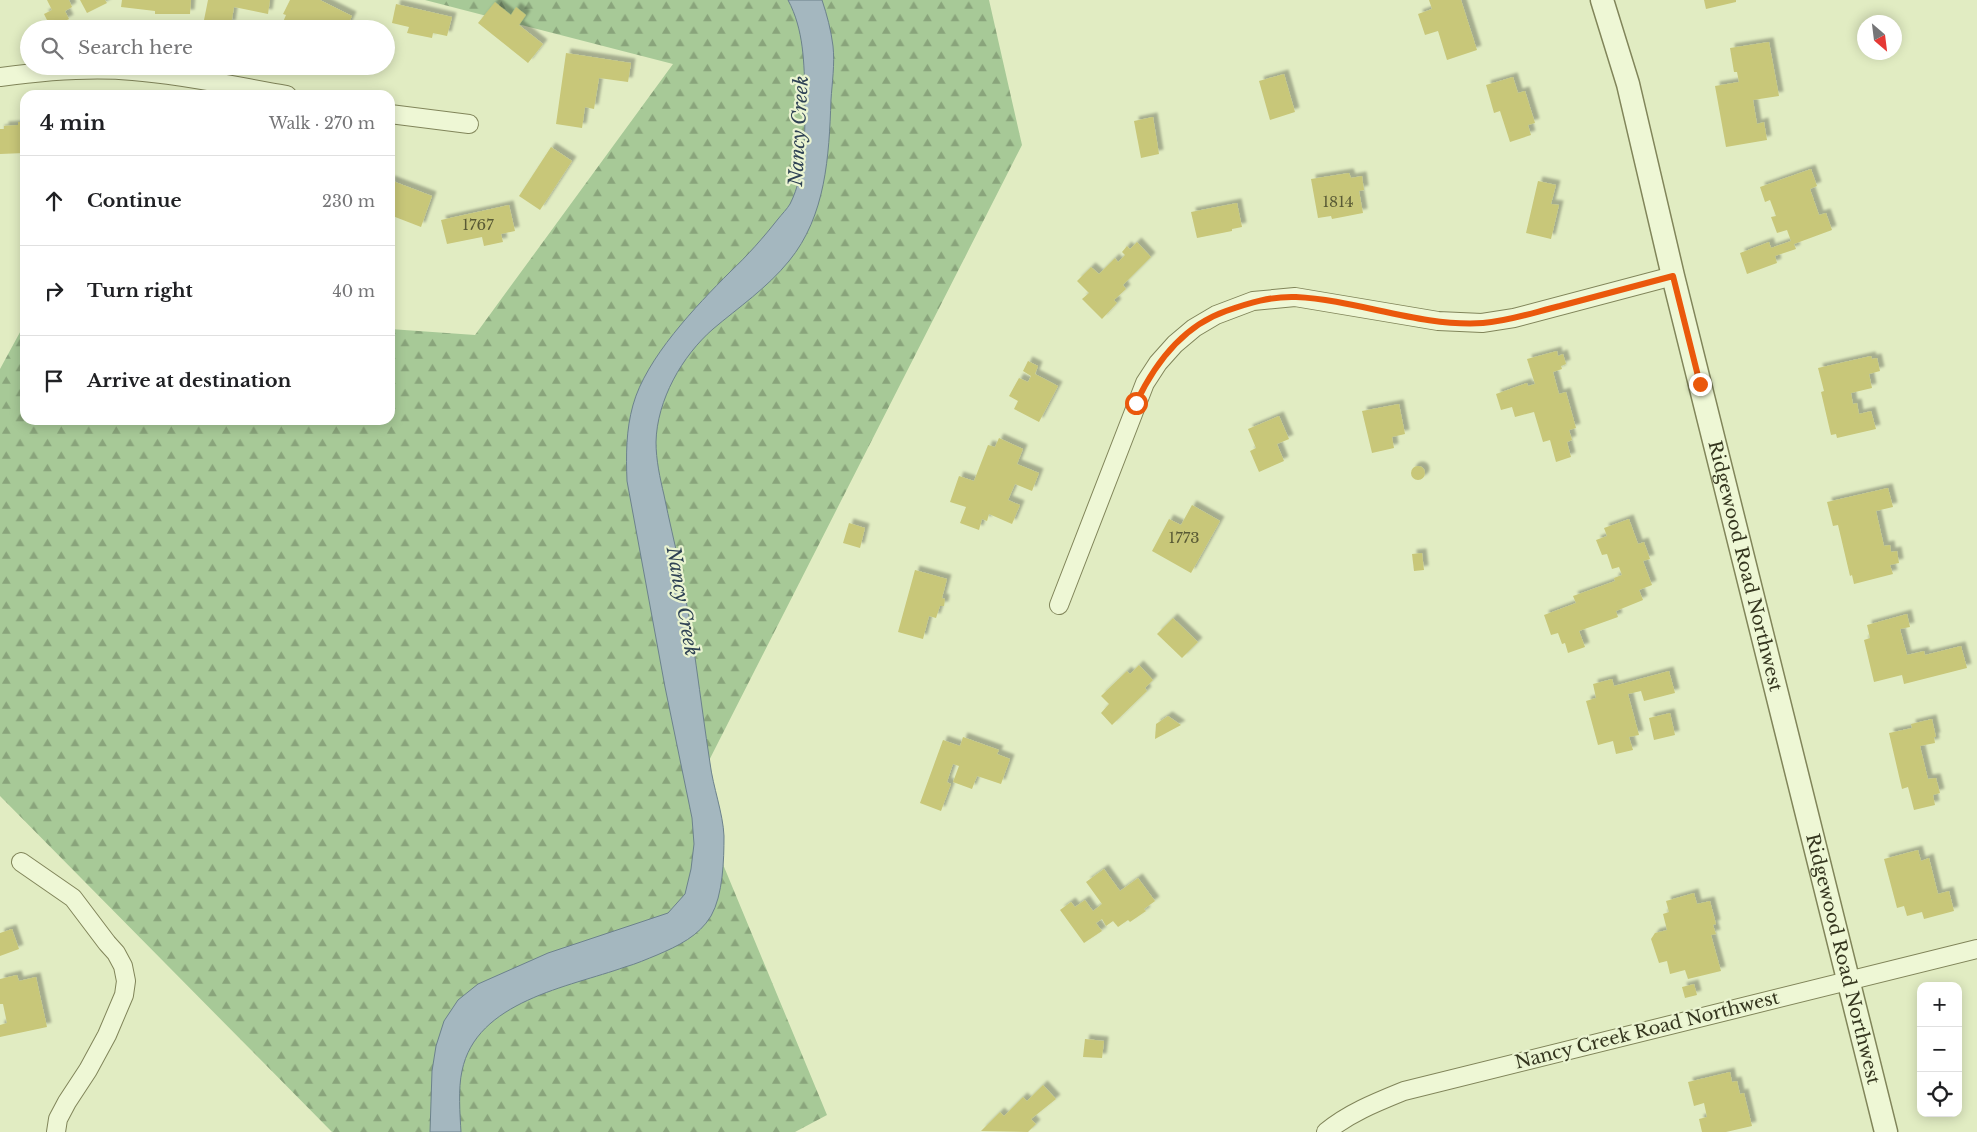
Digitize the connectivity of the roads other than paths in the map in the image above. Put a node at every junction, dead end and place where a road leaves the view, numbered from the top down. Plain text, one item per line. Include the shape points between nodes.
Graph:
1 (1602, 0) edge
2 (20, 74) edge
3 (169, 75) edge
4 (0, 77) edge
5 (260, 90) edge
6 (395, 115) edge
7 (469, 124) dead end
8 (1673, 276) junction
9 (1059, 604) dead end
10 (21, 862) dead end
11 (1977, 950) edge
12 (1849, 980) junction
13 (56, 1132) edge
14 (1326, 1132) edge
15 (1886, 1132) edge

1 - 8 street, Ridgewood Road Northwest via 1628,84
2 - 4 street
3 - 5 street
6 - 7 street
8 - 9 street via 1514,318 1482,323 1438,321 1295,297 1253,301 1216,314 1175,344 1145,384
8 - 12 street, Ridgewood Road Northwest
10 - 13 street via 73,898 116,953 126,980 124,995 107,1035 58,1119
11 - 12 street, Nancy Creek Road Northwest
12 - 14 street, Nancy Creek Road Northwest via 1404,1091 1371,1104
12 - 15 street, Ridgewood Road Northwest

